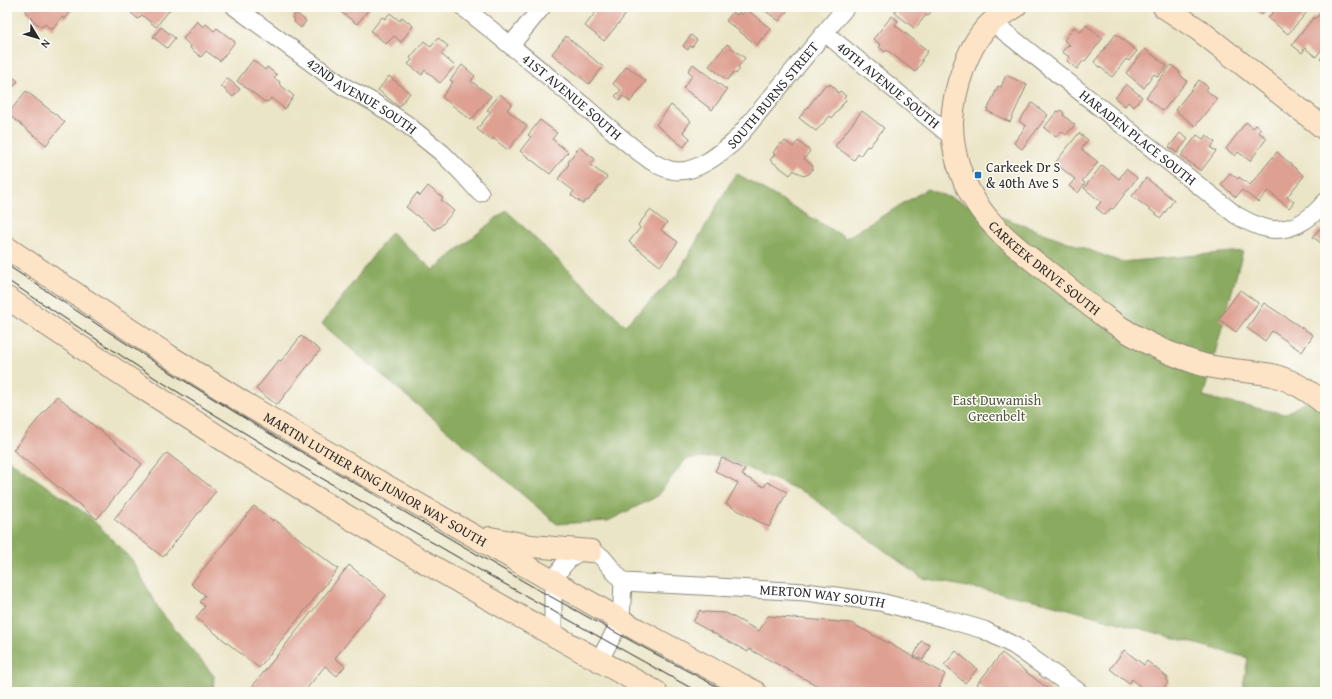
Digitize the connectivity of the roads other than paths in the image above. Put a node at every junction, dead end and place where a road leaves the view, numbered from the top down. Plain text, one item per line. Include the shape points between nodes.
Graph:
1 (235, 7) edge
2 (463, 7) edge
3 (542, 7) edge
4 (846, 7) edge
5 (1015, 7) edge
6 (1164, 7) edge
7 (992, 22) junction
8 (824, 33) junction
9 (511, 45) junction
10 (1325, 129) edge
11 (952, 137) junction
12 (688, 170) joint
13 (480, 193) dead end
14 (1325, 202) edge
15 (7, 248) edge
16 (7, 298) edge
17 (1325, 404) edge
18 (473, 536) junction
19 (591, 551) junction
20 (553, 582) junction
21 (623, 582) junction
22 (621, 620) junction
23 (553, 635) junction
24 (599, 661) junction
25 (656, 692) edge
26 (755, 692) edge
27 (1079, 692) edge

1 - 13 street, 42ND AVENUE SOUTH via 343,86 405,123 442,153
2 - 9 street, 41ST AVENUE SOUTH
3 - 9 street
4 - 8 street, SOUTH BURNS STREET
5 - 7 main road, CARKEEK DRIVE SOUTH
6 - 10 main road via 1199,30
7 - 11 main road, CARKEEK DRIVE SOUTH via 976,42 964,66 953,113
7 - 14 street, HARADEN PLACE SOUTH via 1236,215 1265,228 1280,229 1293,227 1308,219
8 - 11 street, 40TH AVENUE SOUTH
8 - 12 street, SOUTH BURNS STREET via 734,142 720,154
9 - 12 street, 41ST AVENUE SOUTH via 644,156 669,170
11 - 17 main road, CARKEEK DRIVE SOUTH via 956,162 965,183 989,221 1007,239 1109,319 1169,353 1198,364 1273,376 1295,384
15 - 18 main road, MARTIN LUTHER KING JUNIOR WAY SOUTH via 244,403
16 - 23 main road via 290,482
18 - 19 main road via 532,546
18 - 20 main road, MARTIN LUTHER KING JUNIOR WAY SOUTH
19 - 20 street via 580,552 571,558
19 - 21 street via 602,557
20 - 22 main road, MARTIN LUTHER KING JUNIOR WAY SOUTH
20 - 23 street
21 - 22 street
21 - 27 street, MERTON WAY SOUTH via 806,592 880,602 984,630 1015,646
22 - 24 street
22 - 26 main road, MARTIN LUTHER KING JUNIOR WAY SOUTH
23 - 24 main road
24 - 25 main road

